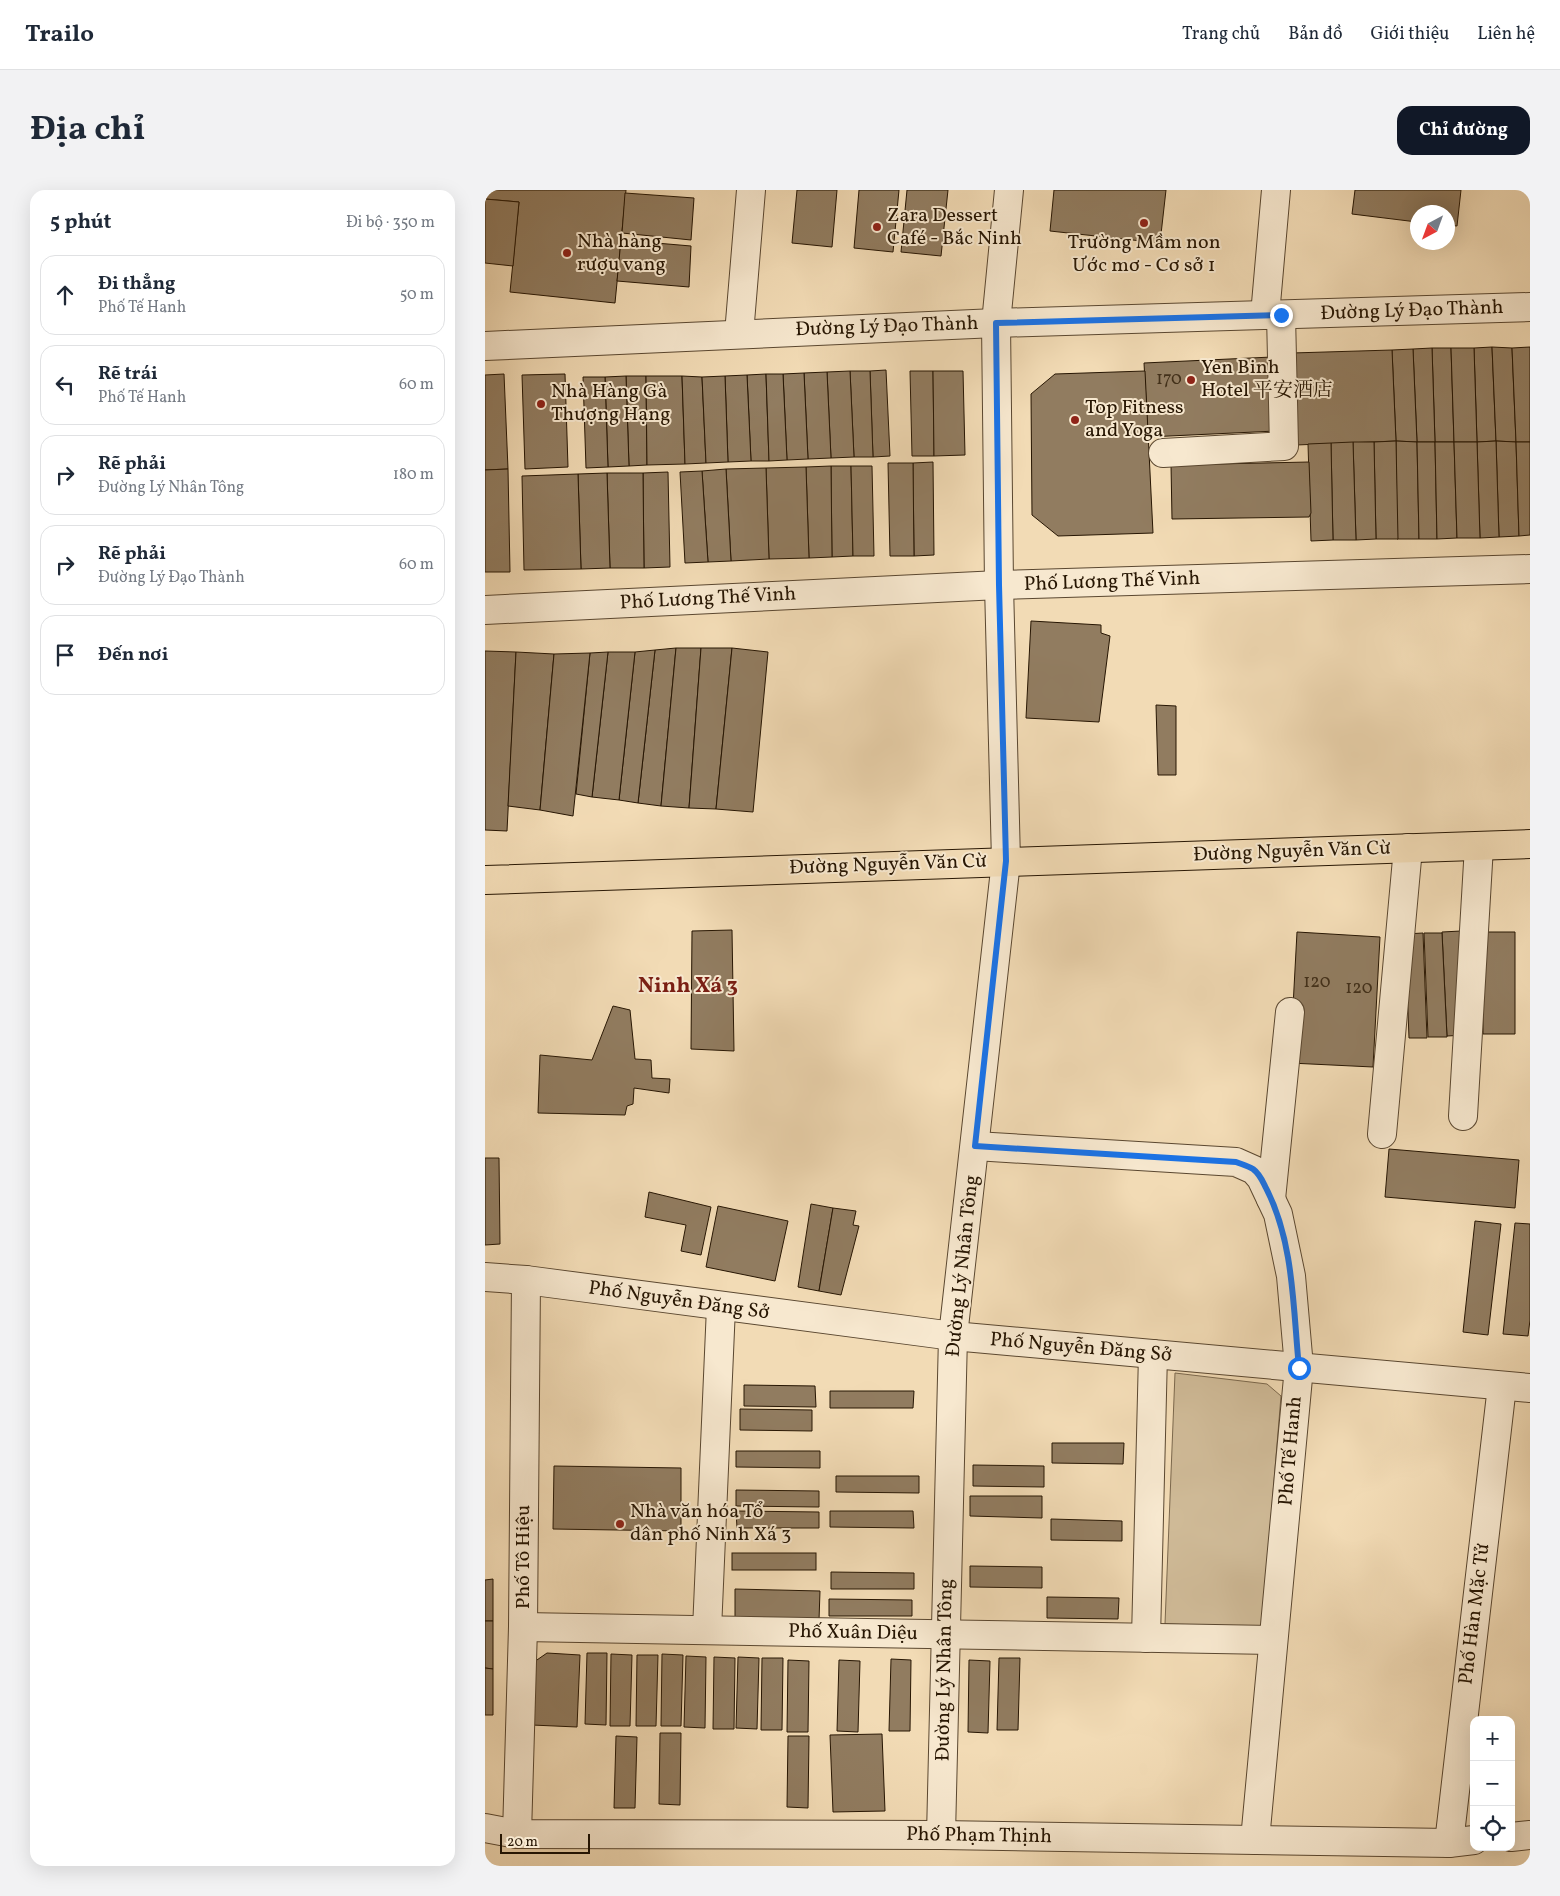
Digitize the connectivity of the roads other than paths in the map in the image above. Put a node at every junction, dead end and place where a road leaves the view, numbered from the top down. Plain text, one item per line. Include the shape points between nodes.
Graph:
1 (751, 190) edge
2 (1009, 190) edge
3 (1276, 190) edge
4 (1530, 307) edge
5 (1273, 315) junction
6 (996, 323) junction
7 (739, 334) junction
8 (485, 346) edge
9 (1163, 453) dead end
10 (1530, 568) edge
11 (999, 585) junction
12 (485, 610) edge
13 (1530, 844) edge
14 (1479, 846) junction
15 (1408, 848) junction
16 (1006, 861) junction
17 (485, 880) edge
18 (1290, 1012) dead end
19 (1463, 1116) dead end
20 (1383, 1134) dead end
21 (975, 1146) junction
22 (1271, 1199) junction
23 (485, 1276) edge
24 (525, 1280) junction
25 (721, 1307) junction
26 (953, 1336) junction
27 (1153, 1354) junction
28 (1299, 1368) junction
29 (1501, 1386) junction
30 (1530, 1388) edge
31 (523, 1627) junction
32 (707, 1630) junction
33 (946, 1635) junction
34 (1147, 1638) junction
35 (1273, 1640) junction
36 (485, 1828) edge
37 (517, 1834) junction
38 (941, 1835) junction
39 (1530, 1835) edge
40 (1515, 1837) edge
41 (1255, 1840) junction
42 (1461, 1842) edge

1 - 7 street
2 - 6 street, Đường Lý Nhân Tông
3 - 5 street
4 - 5 street, Đường Lý Đạo Thành
5 - 6 street, Đường Lý Đạo Thành
5 - 9 street via 1284,446
6 - 7 street, Đường Lý Đạo Thành
6 - 11 street, Đường Lý Nhân Tông
7 - 8 street, Đường Lý Đạo Thành
10 - 11 street, Phố Lương Thế Vinh
11 - 12 street, Phố Lương Thế Vinh
11 - 16 street, Đường Lý Nhân Tông
13 - 14 main road, Đường Nguyễn Văn Cừ
14 - 15 main road, Đường Nguyễn Văn Cừ
14 - 19 street
15 - 16 main road, Đường Nguyễn Văn Cừ
15 - 20 street
16 - 17 main road, Đường Nguyễn Văn Cừ
16 - 21 street, Đường Lý Nhân Tông
18 - 22 street
21 - 22 street, Phố Tế Hanh via 1236,1162 1254,1170
21 - 26 street, Đường Lý Nhân Tông
22 - 28 street, Phố Tế Hanh via 1278,1214 1291,1276
23 - 24 street, Phố Nguyễn Đăng Sở
24 - 25 street, Phố Nguyễn Đăng Sở
24 - 31 street, Phố Tô Hiệu
25 - 26 street, Phố Nguyễn Đăng Sở
25 - 32 street
26 - 27 street, Phố Nguyễn Đăng Sở
26 - 33 street, Đường Lý Nhân Tông
27 - 28 street, Phố Nguyễn Đăng Sở
27 - 34 street
28 - 29 street, Phố Nguyễn Đăng Sở
28 - 35 street, Phố Tế Hanh
29 - 30 street, Phố Nguyễn Đăng Sở
29 - 42 street, Phố Hàn Mặc Tử
31 - 32 street, Phố Xuân Diệu
31 - 37 street, Phố Tô Hiệu
32 - 33 street, Phố Xuân Diệu
33 - 34 street, Phố Xuân Diệu
33 - 38 street, Đường Lý Nhân Tông
34 - 35 street, Phố Xuân Diệu
35 - 41 street, Phố Tế Hanh
36 - 37 street, Phố Phạm Thịnh
37 - 38 street, Phố Phạm Thịnh
38 - 41 street, Phố Phạm Thịnh
39 - 40 street
41 - 42 street, Phố Phạm Thịnh

